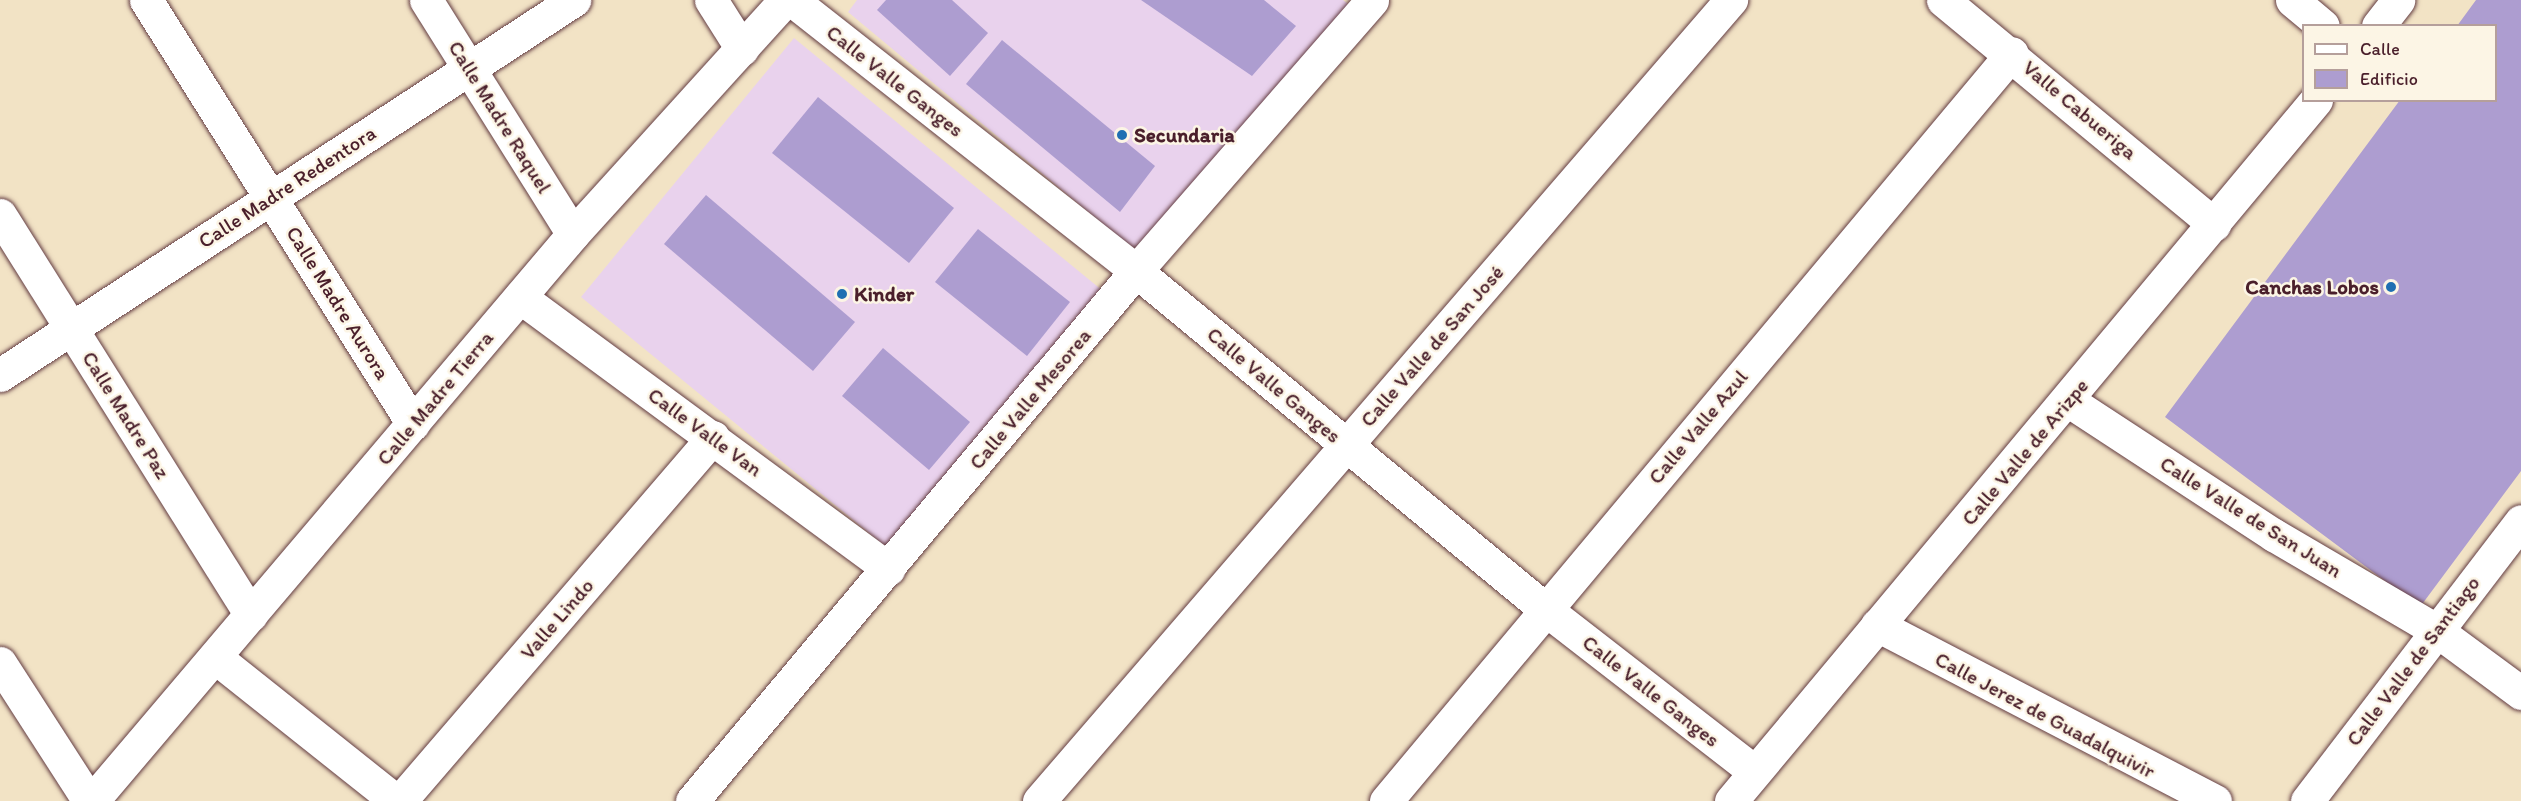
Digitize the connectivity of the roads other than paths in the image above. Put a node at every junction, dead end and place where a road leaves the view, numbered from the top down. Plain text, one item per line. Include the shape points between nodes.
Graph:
1 (146, 0) edge
2 (426, 0) edge
3 (574, 0) edge
4 (711, 0) edge
5 (785, 0) edge
6 (792, 0) edge
7 (1372, 0) edge
8 (1731, 0) edge
9 (1943, 0) edge
10 (2292, 0) edge
11 (2398, 0) edge
12 (2321, 24) edge
13 (2380, 24) edge
14 (742, 49) junction
15 (2012, 54) junction
16 (470, 68) junction
17 (2314, 102) edge
18 (272, 196) junction
19 (0, 215) edge
20 (2214, 224) junction
21 (573, 234) junction
22 (1136, 271) junction
23 (520, 297) junction
24 (72, 329) junction
25 (0, 375) edge
26 (2069, 401) junction
27 (413, 424) junction
28 (713, 437) junction
29 (1346, 446) junction
30 (2521, 521) edge
31 (890, 569) junction
32 (1545, 609) junction
33 (251, 615) junction
34 (1877, 625) junction
35 (2436, 630) junction
36 (215, 657) junction
37 (0, 663) edge
38 (2521, 693) edge
39 (1754, 771) junction
40 (90, 801) edge
41 (398, 801) edge
42 (692, 801) edge
43 (1039, 801) edge
44 (1386, 801) edge
45 (1731, 801) edge
46 (2215, 801) edge
47 (2307, 801) edge

1 - 18 street, Calle Madre Aurora
2 - 16 street, Calle Madre Raquel
3 - 16 street, Calle Madre Redentora
4 - 14 street
5 - 14 street, Calle Madre Tierra
6 - 22 street, Calle Valle Ganges
7 - 22 street, Calle Valle Mesorea
8 - 29 street, Calle Valle de San José
9 - 15 street, Valle Cabueriga
10 - 12 street
11 - 13 street
14 - 21 street, Calle Madre Tierra
15 - 20 street, Valle Cabueriga
15 - 32 street, Calle Valle Azul
16 - 18 street, Calle Madre Redentora
16 - 21 street, Calle Madre Raquel
17 - 20 street, Calle Valle de Arizpe
18 - 24 street, Calle Madre Redentora
18 - 27 street, Calle Madre Aurora
19 - 24 street, Calle Madre Paz
20 - 26 street, Calle Valle de Arizpe
21 - 23 street, Calle Madre Tierra
22 - 29 street, Calle Valle Ganges
22 - 31 street, Calle Valle Mesorea
23 - 27 street, Calle Madre Tierra
23 - 28 street, Calle Valle Van
24 - 25 street, Calle Madre Redentora
24 - 33 street, Calle Madre Paz
26 - 34 street, Calle Valle de Arizpe
26 - 35 street, Calle Valle de San Juan via 2274,535
27 - 33 street, Calle Madre Tierra
28 - 31 street, Calle Valle Van
28 - 41 street, Valle Lindo
29 - 32 street, Calle Valle Ganges
29 - 43 street, Calle Valle de San José
30 - 35 street, Calle Valle de Santiago
31 - 42 street, Calle Valle Mesorea
32 - 39 street, Calle Valle Ganges
32 - 44 street, Calle Valle Azul
33 - 36 street, Calle Madre Tierra
34 - 39 street, Calle Valle de Arizpe
34 - 46 street, Calle Jerez de Guadalquivir
35 - 38 street, Calle Valle de San Juan
35 - 47 street, Calle Valle de Santiago
36 - 40 street, Calle Madre Tierra
36 - 41 street
37 - 40 street
39 - 45 street, Calle Valle de Arizpe

